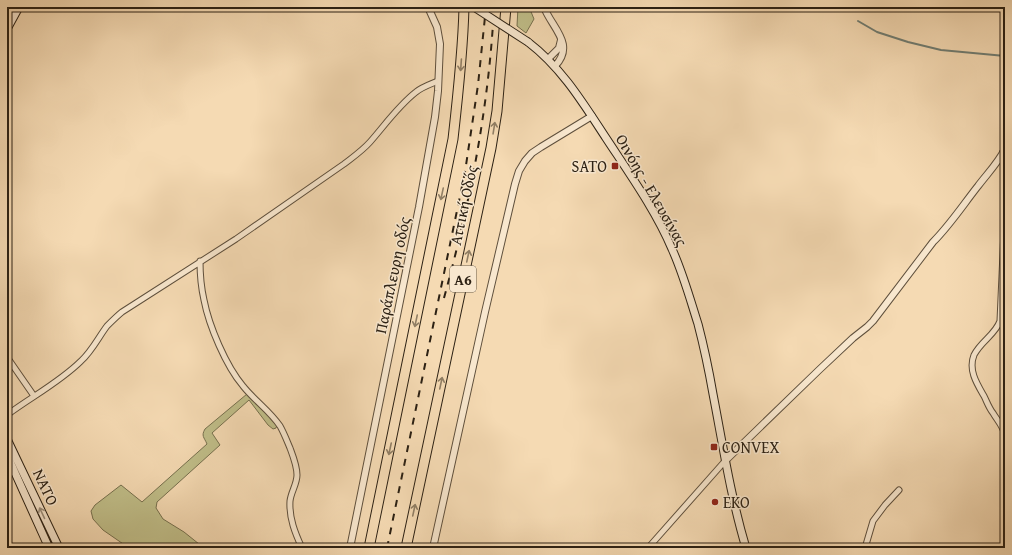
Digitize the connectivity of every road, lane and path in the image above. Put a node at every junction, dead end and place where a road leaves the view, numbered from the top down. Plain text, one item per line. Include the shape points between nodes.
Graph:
1 (19, 7) edge
2 (428, 7) edge
3 (464, 7) edge
4 (474, 7) edge
5 (506, 7) edge
6 (544, 7) edge
7 (7, 29) edge
8 (561, 39) junction
9 (548, 59) junction
10 (555, 66) junction
11 (438, 81) junction
12 (592, 116) junction
13 (1004, 150) edge
14 (1005, 164) edge
15 (1005, 207) edge
16 (200, 261) junction
17 (8, 359) edge
18 (7, 380) edge
19 (34, 396) junction
20 (7, 414) edge
21 (1005, 434) edge
22 (7, 439) edge
23 (7, 455) edge
24 (725, 461) junction
25 (899, 490) dead end
26 (49, 548) edge
27 (59, 548) edge
28 (302, 548) edge
29 (350, 548) edge
30 (369, 548) edge
31 (406, 548) edge
32 (433, 548) edge
33 (648, 548) edge
34 (746, 548) edge
35 (865, 548) edge

1 - 7 main road
2 - 11 street, Παράπλευρη οδός via 439,35
3 -> 30 highway, Αττική Οδός / Α6 via 453,139
4 - 9 main road, Οινόης - Ελευσίνας, bridge via 528,42
31 -> 5 highway, Αττική Οδός / Α6 via 491,148 497,111
6 - 8 street
8 - 9 street via 559,48
8 - 10 street via 563,52
9 - 10 main road, Οινόης - Ελευσίνας
10 - 12 main road, Οινόης - Ελευσίνας
11 - 16 street via 418,90 400,105 360,153
11 - 29 street, Παράπλευρη οδός via 435,117 419,207
12 - 24 main road, Οινόης - Ελευσίνας via 643,194 672,249 705,350
12 - 32 street via 532,154 519,171
13 - 14 street
13 - 24 street via 873,321
15 - 21 street via 1000,321 998,328 976,352 972,368 976,382
16 - 19 street via 114,318 81,361
16 - 28 street via 204,301 220,348 242,385 280,426 294,460 297,475 290,502 292,522
17 - 18 street
17 - 19 street
19 - 20 street
27 -> 22 main road, ΝΑΤΟ
23 - 26 main road, ΝΑΤΟ
24 - 33 street
24 - 34 main road, Οινόης - Ελευσίνας via 737,520
25 - 35 street via 873,521

